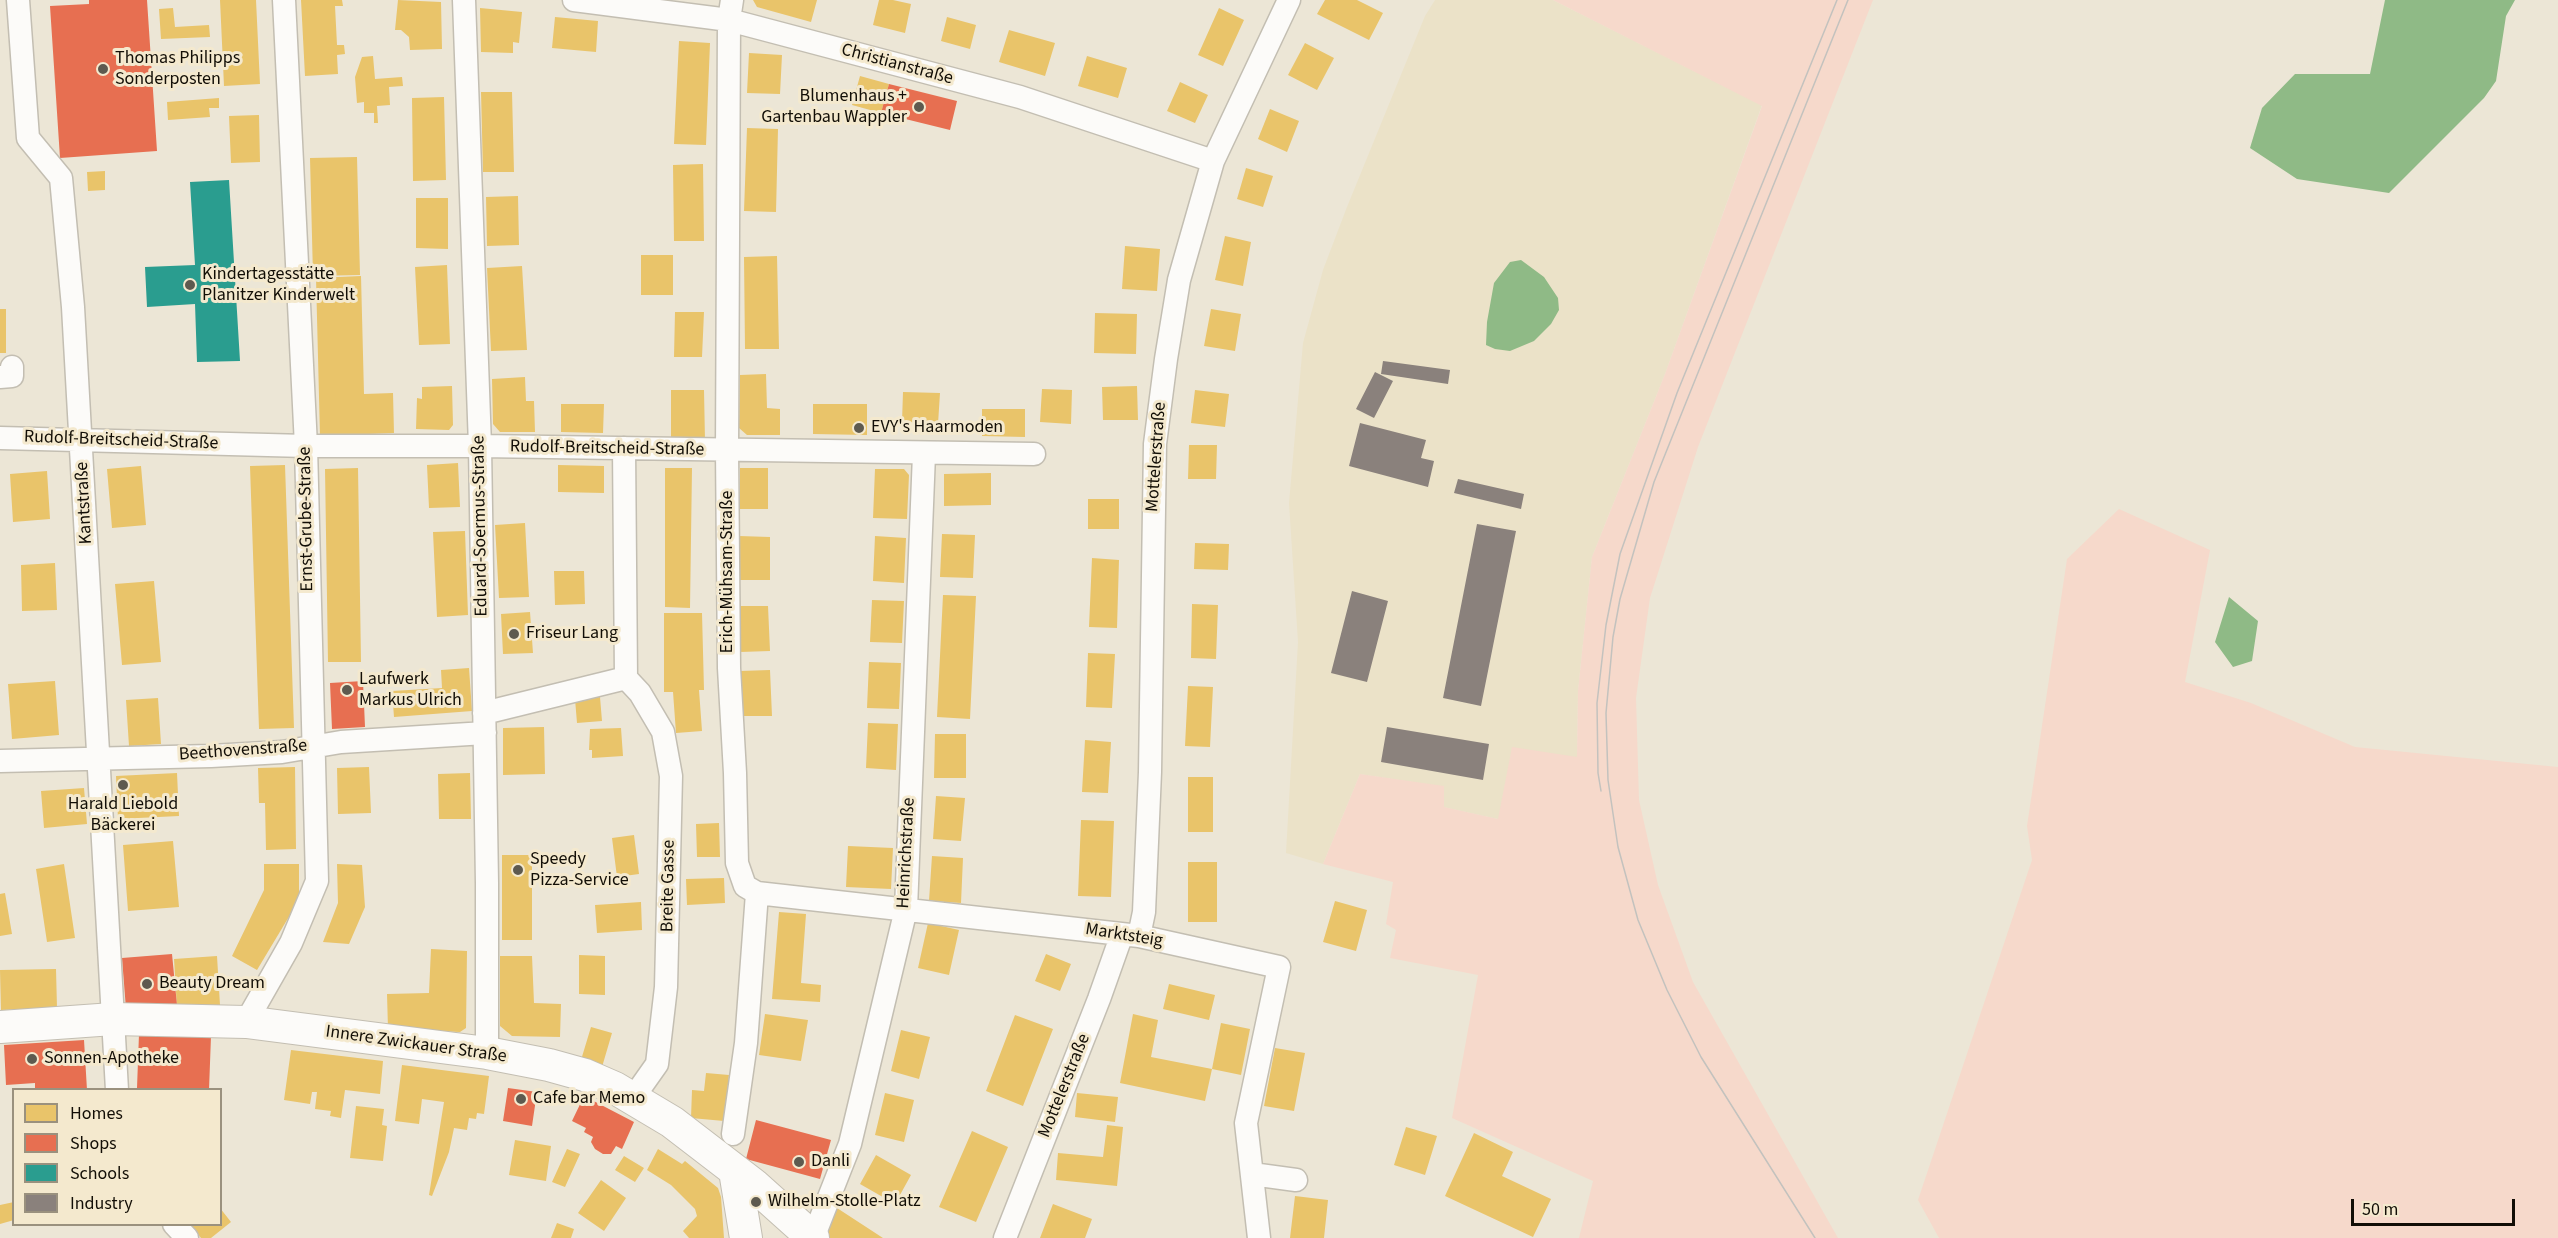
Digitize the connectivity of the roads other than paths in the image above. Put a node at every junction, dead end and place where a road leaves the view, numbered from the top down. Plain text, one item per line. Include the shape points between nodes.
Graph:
1 (18, 0) edge
2 (284, 0) edge
3 (465, 0) edge
4 (574, 0) edge
5 (1289, 0) edge
6 (731, 10) edge
7 (1212, 161) junction
8 (0, 438) edge
9 (81, 440) junction
10 (306, 446) junction
11 (480, 446) junction
12 (624, 448) junction
13 (727, 452) junction
14 (924, 454) junction
15 (1034, 454) dead end
16 (626, 678) junction
17 (485, 723) junction
18 (312, 746) junction
19 (99, 758) junction
20 (0, 761) edge
21 (757, 893) junction
22 (906, 909) junction
23 (1130, 935) junction
24 (113, 1019) junction
25 (246, 1022) junction
26 (0, 1027) edge
27 (488, 1053) junction
28 (117, 1088) edge
29 (633, 1098) junction
30 (733, 1134) dead end
31 (735, 1171) junction
32 (1252, 1174) junction
33 (1296, 1180) dead end
34 (176, 1226) edge
35 (187, 1238) edge
36 (746, 1238) edge
37 (813, 1238) edge
38 (1005, 1238) edge
39 (1259, 1238) edge

1 - 9 street, Kantstraße via 27,138 61,178
2 - 10 street, Ernst-Grube-Straße
3 - 11 street, Eduard-Soermus-Straße
4 - 6 street, Christianstraße
5 - 7 street, Mottelerstraße
6 - 7 street, Christianstraße via 1020,97
6 - 13 street, Erich-Mühsam-Straße
7 - 23 street, Mottelerstraße via 1179,280 1155,444 1144,912
8 - 9 street, Rudolf-Breitscheid-Straße
9 - 10 street, Rudolf-Breitscheid-Straße
9 - 19 street, Kantstraße
10 - 11 street, Rudolf-Breitscheid-Straße
10 - 18 street, Ernst-Grube-Straße
11 - 12 street, Rudolf-Breitscheid-Straße
11 - 17 street, Eduard-Soermus-Straße
12 - 13 street, Rudolf-Breitscheid-Straße
12 - 16 street
13 - 14 street, Rudolf-Breitscheid-Straße
13 - 21 street, Erich-Mühsam-Straße via 736,863 745,886
14 - 15 street, Rudolf-Breitscheid-Straße
14 - 22 street, Heinrichstraße
16 - 17 street
16 - 29 street, Breite Gasse via 640,693 663,732 671,776 666,987 657,1064
17 - 18 street, Beethovenstraße
17 - 27 street, Eduard-Soermus-Straße
18 - 19 street, Beethovenstraße via 282,752
18 - 25 street, Ernst-Grube-Straße via 317,881 291,943
19 - 20 street, Beethovenstraße
19 - 24 street, Kantstraße
21 - 22 street, Marktsteig
21 - 30 street via 746,1043
22 - 23 street, Marktsteig
22 - 37 street, Heinrichstraße via 850,1144
23 - 32 street, Marktsteig via 1279,967 1246,1123
23 - 38 street, Mottelerstraße via 1100,999
24 - 25 main road, Innere Zwickauer Straße
24 - 26 main road, Innere Zwickauer Straße
24 - 28 street, Kantstraße
25 - 27 main road, Innere Zwickauer Straße
27 - 29 main road, Innere Zwickauer Straße via 585,1075
29 - 31 main road, Innere Zwickauer Straße via 672,1122
31 - 36 main road
31 - 37 main road, Innere Zwickauer Straße
32 - 33 street
32 - 39 street, Marktsteig
34 - 35 street

